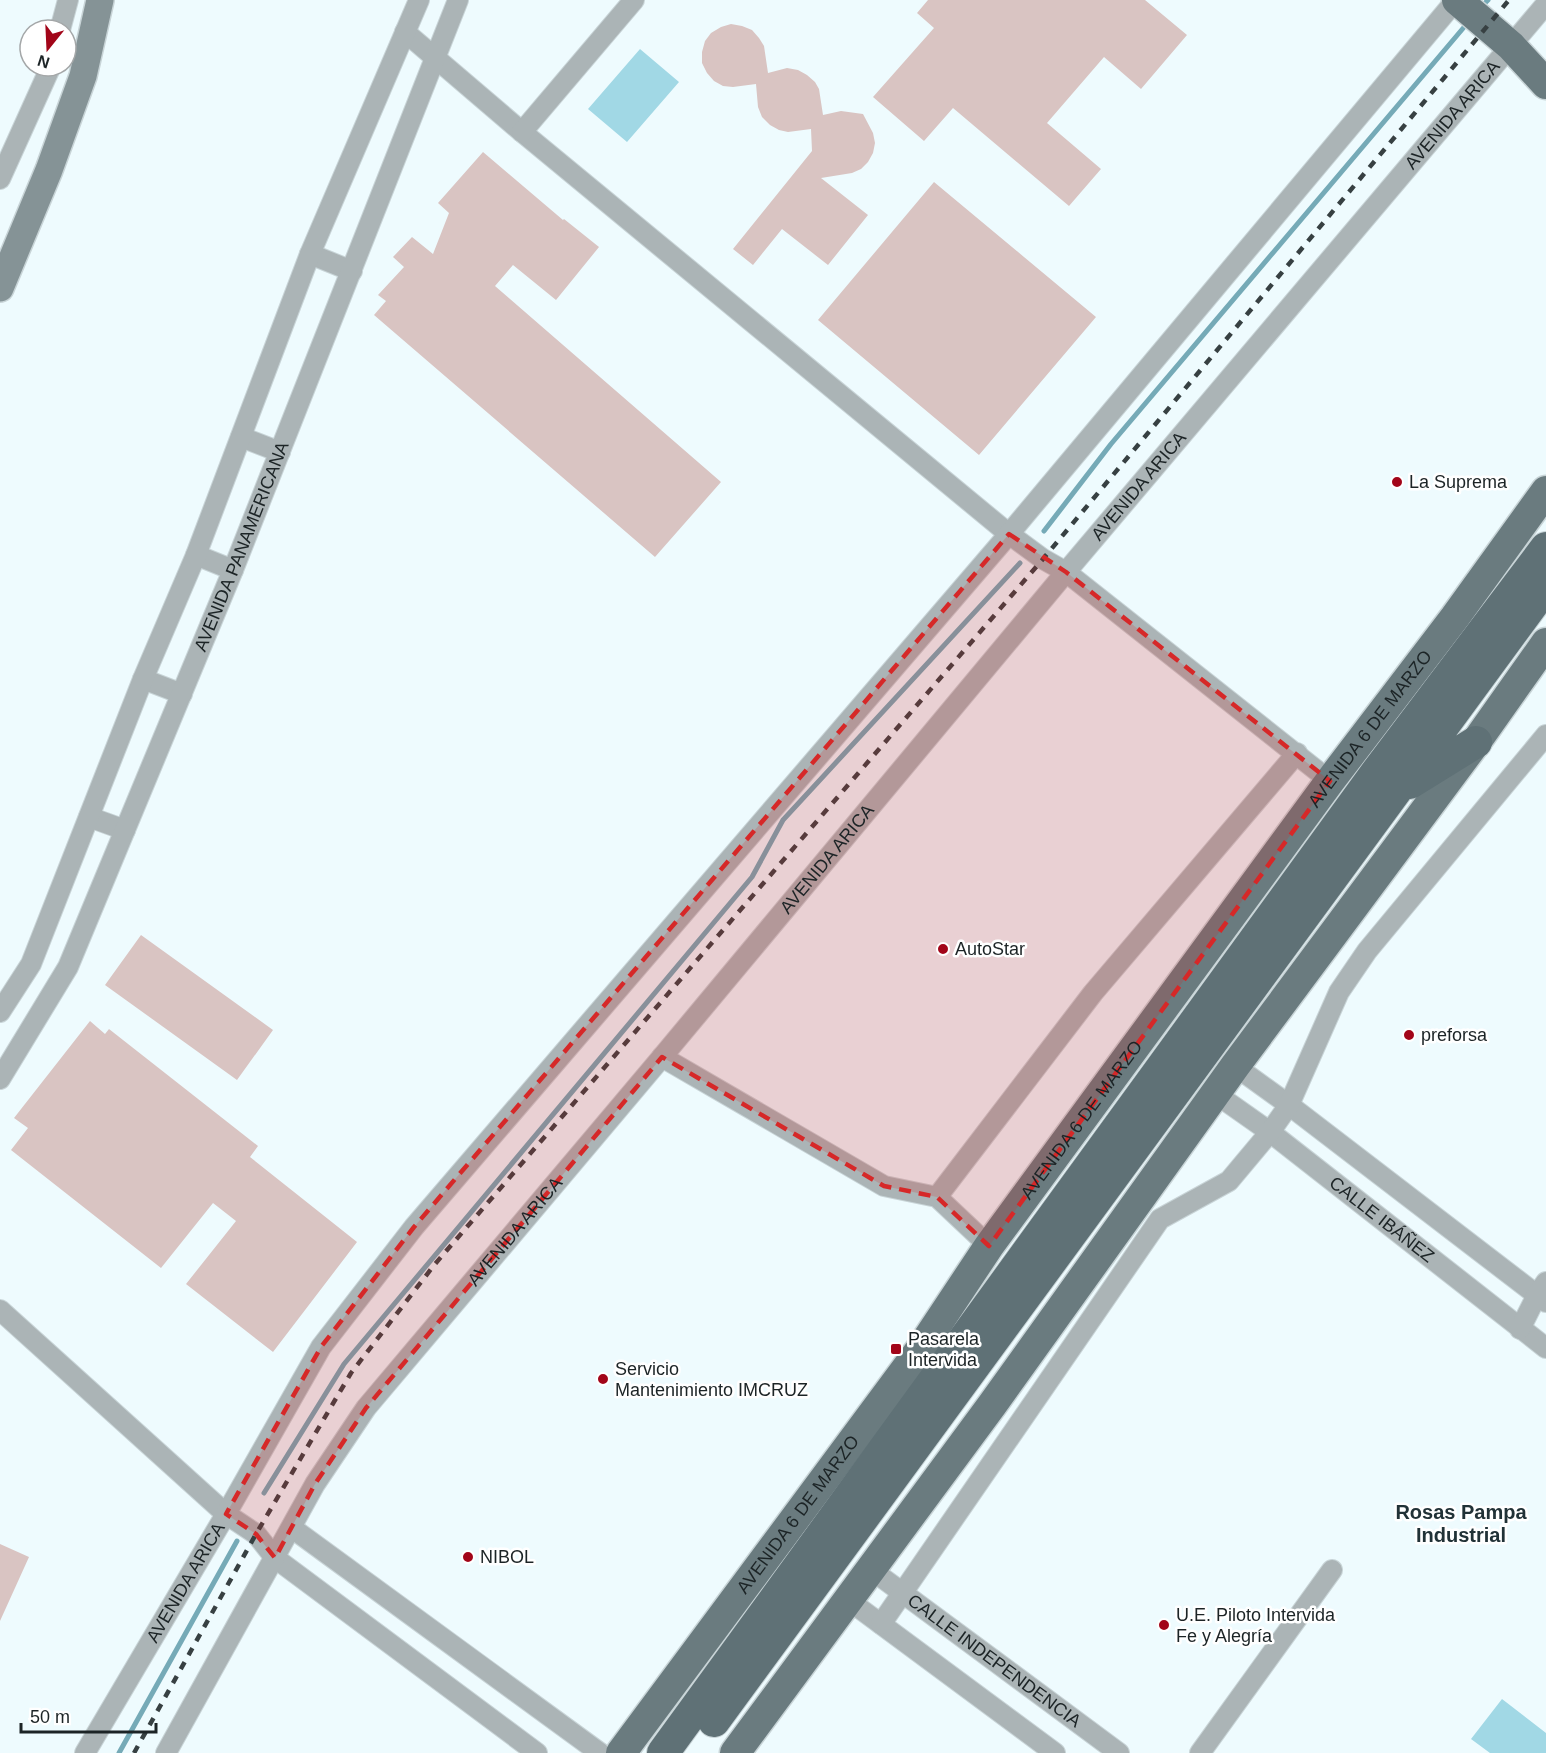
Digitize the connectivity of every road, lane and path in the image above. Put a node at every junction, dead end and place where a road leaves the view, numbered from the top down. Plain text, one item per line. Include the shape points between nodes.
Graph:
1 (68, 0) edge
2 (100, 0) edge
3 (419, 0) edge
4 (458, 0) edge
5 (634, 0) edge
6 (1456, 0) edge
7 (1546, 4) edge
8 (63, 18) edge
9 (405, 32) junction
10 (1511, 46) junction
11 (435, 60) junction
12 (1546, 65) edge
13 (46, 78) edge
14 (1546, 84) edge
15 (522, 132) junction
16 (0, 179) edge
17 (310, 254) junction
18 (352, 271) junction
19 (0, 288) edge
20 (241, 437) junction
21 (280, 452) junction
22 (1546, 491) edge
23 (1009, 534) junction
24 (1546, 548) edge
25 (196, 555) junction
26 (233, 570) junction
27 (1066, 572) junction
28 (1546, 586) edge
29 (1546, 643) edge
30 (144, 680) junction
31 (182, 694) junction
32 (1546, 735) edge
33 (1476, 742) junction
34 (1297, 753) junction
35 (1330, 781) junction
36 (1396, 791) junction
37 (89, 817) junction
38 (125, 830) junction
39 (31, 964) junction
40 (61, 978) junction
41 (0, 1012) edge
42 (662, 1057) junction
43 (1235, 1066) junction
44 (0, 1079) edge
45 (1216, 1094) junction
46 (1289, 1105) junction
47 (1270, 1132) junction
48 (937, 1197) junction
49 (989, 1246) junction
50 (1543, 1293) edge
51 (0, 1310) edge
52 (1520, 1329) junction
53 (1546, 1348) edge
54 (226, 1514) junction
55 (292, 1528) junction
56 (275, 1558) junction
57 (869, 1568) junction
58 (1332, 1570) dead end
59 (903, 1593) junction
60 (847, 1599) junction
61 (881, 1624) junction
62 (85, 1753) edge
63 (166, 1753) edge
64 (537, 1753) edge
65 (600, 1753) edge
66 (621, 1753) edge
67 (663, 1753) edge
68 (690, 1753) edge
69 (735, 1753) edge
70 (1055, 1753) edge
71 (1119, 1753) edge
72 (1200, 1753) edge

1 - 8 street
2 - 19 main road via 83,76
3 - 9 street
4 - 11 street, AVENIDA PANAMERICANA
5 - 15 street
6 - 10 main road
6 - 23 street, AVENIDA ARICA
7 - 10 street, AVENIDA ARICA
9 - 11 street
9 - 17 street
10 - 12 main road
10 - 14 main road
10 - 27 street, AVENIDA ARICA
11 - 15 street
11 - 18 street, AVENIDA PANAMERICANA
13 - 16 street
15 - 23 street
17 - 18 street
17 - 20 street
18 - 21 street, AVENIDA PANAMERICANA
20 - 21 street
20 - 25 street
21 - 26 street, AVENIDA PANAMERICANA
22 - 35 main road, AVENIDA 6 DE MARZO
23 - 27 street
23 - 54 street, AVENIDA ARICA via 414,1227 321,1347
24 - 67 highway, AVENIDA 6 DE MARZO via 1376,773
25 - 26 street
25 - 30 street
26 - 31 street, AVENIDA PANAMERICANA
27 - 34 street
27 - 42 street, AVENIDA ARICA
28 - 36 highway
29 - 33 main road
30 - 31 street
30 - 37 street
31 - 38 street, AVENIDA PANAMERICANA
32 - 46 street via 1367,951 1339,992
33 - 36 highway
33 - 43 main road
34 - 35 street
34 - 48 street via 1093,993
35 - 49 main road, AVENIDA 6 DE MARZO
36 - 68 highway
37 - 38 street
37 - 39 street
38 - 40 street, AVENIDA PANAMERICANA
39 - 40 street
39 - 41 street
40 - 44 street, AVENIDA PANAMERICANA
42 - 48 street via 884,1186
42 - 55 street, AVENIDA ARICA via 366,1407 315,1484
43 - 45 main road
43 - 46 street, CALLE IBÁÑEZ
45 - 47 street, CALLE IBÁÑEZ
45 - 57 main road
46 - 47 street
46 - 50 street, CALLE IBÁÑEZ
47 - 52 street, CALLE IBÁÑEZ
47 - 59 street via 1229,1181 1160,1219
48 - 49 street
49 - 66 main road, AVENIDA 6 DE MARZO via 920,1350
50 - 52 street
51 - 54 street
52 - 53 street, CALLE IBÁÑEZ
54 - 56 street via 256,1534
54 - 62 street, AVENIDA ARICA
55 - 56 street, AVENIDA ARICA
55 - 65 street
56 - 63 street, AVENIDA ARICA
56 - 64 street
57 - 59 street, CALLE INDEPENDENCIA
57 - 60 main road
58 - 72 street
59 - 61 street
59 - 71 street, CALLE INDEPENDENCIA
60 - 61 street, CALLE INDEPENDENCIA
60 - 69 main road
61 - 70 street, CALLE INDEPENDENCIA

